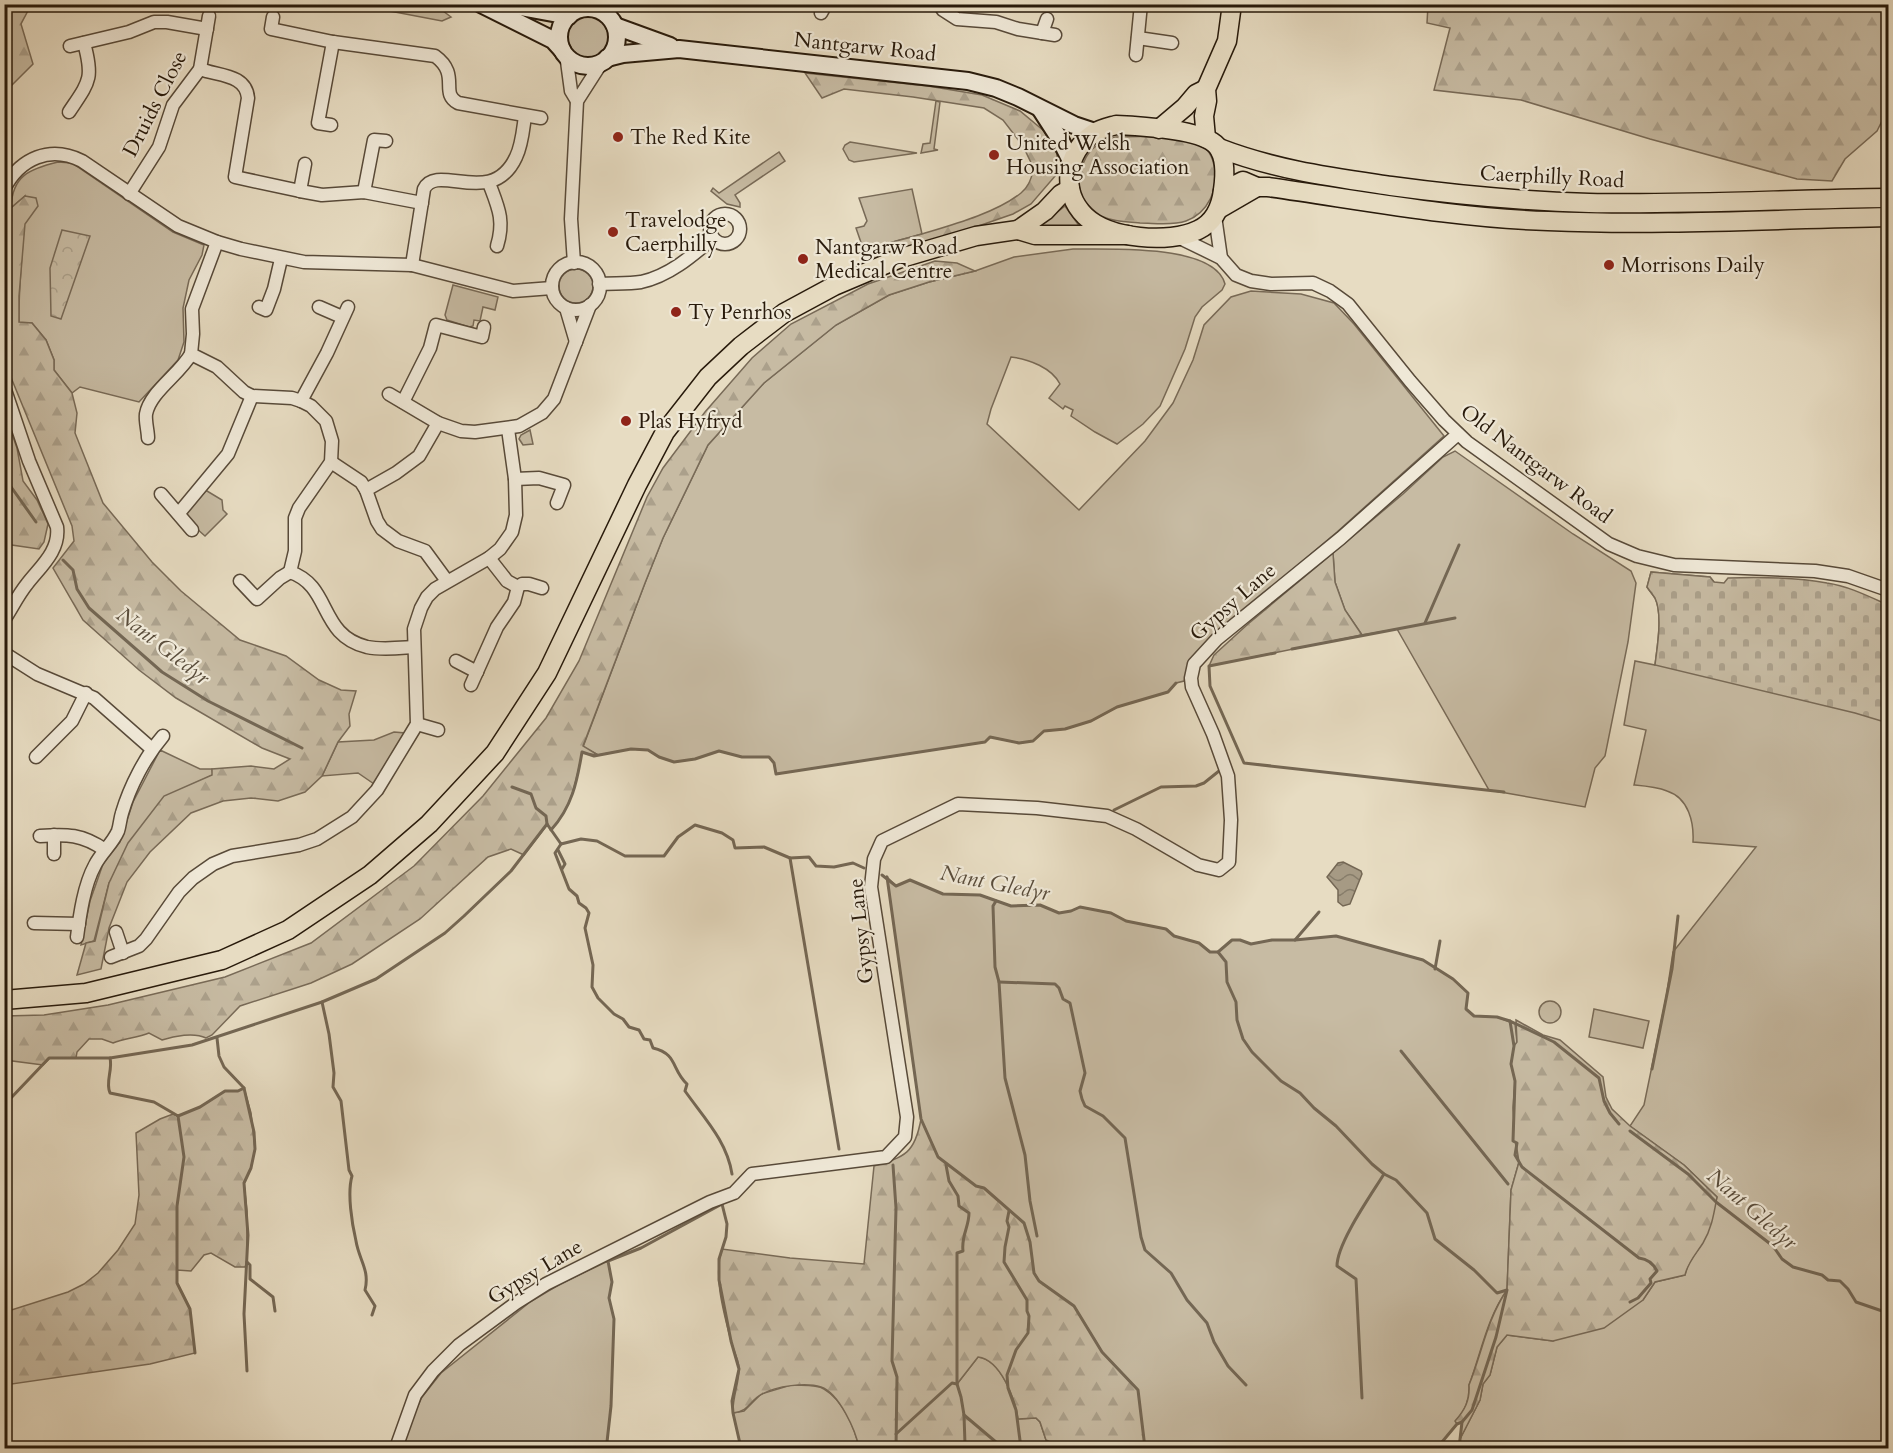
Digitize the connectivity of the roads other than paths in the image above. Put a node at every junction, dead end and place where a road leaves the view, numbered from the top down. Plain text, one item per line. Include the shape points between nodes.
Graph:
1 (481, 4) edge
2 (504, 4) edge
3 (939, 4) edge
4 (1142, 4) edge
5 (1232, 4) edge
6 (577, 10) edge
7 (609, 15) edge
8 (273, 17) dead end
9 (1047, 18) dead end
10 (1138, 38) junction
11 (333, 42) junction
12 (84, 43) junction
13 (1172, 43) dead end
14 (70, 46) dead end
15 (679, 49) junction
16 (564, 52) junction
17 (1136, 55) dead end
18 (604, 60) junction
19 (200, 69) junction
20 (1206, 89) junction
21 (577, 101) junction
22 (1040, 109) junction
23 (69, 112) dead end
24 (525, 116) junction
25 (541, 118) dead end
26 (331, 125) dead end
27 (1159, 129) junction
28 (1095, 132) junction
29 (386, 141) dead end
30 (1213, 143) junction
31 (1072, 163) junction
32 (305, 164) dead end
33 (489, 183) junction
34 (4, 189) edge
35 (1070, 189) junction
36 (300, 191) junction
37 (364, 192) junction
38 (129, 194) junction
39 (1888, 198) edge
40 (422, 203) junction
41 (1219, 206) junction
42 (1888, 217) edge
43 (1017, 230) junction
44 (1128, 235) junction
45 (1178, 237) junction
46 (713, 238) dead end
47 (216, 242) junction
48 (497, 246) dead end
49 (1221, 258) junction
50 (280, 259) junction
51 (574, 263) junction
52 (412, 266) junction
53 (599, 284) junction
54 (552, 288) junction
55 (590, 305) junction
56 (259, 307) dead end
57 (319, 307) dead end
58 (566, 308) junction
59 (484, 327) dead end
60 (576, 342) junction
61 (191, 354) junction
62 (4, 387) edge
63 (389, 394) dead end
64 (252, 396) junction
65 (301, 401) junction
66 (403, 402) junction
67 (438, 423) junction
68 (508, 429) junction
69 (1458, 434) junction
70 (148, 438) dead end
71 (331, 462) junction
72 (515, 479) junction
73 (366, 490) junction
74 (161, 494) dead end
75 (557, 503) dead end
76 (179, 513) junction
77 (192, 530) dead end
78 (489, 558) junction
79 (290, 572) junction
80 (240, 581) dead end
81 (447, 581) junction
82 (518, 587) junction
83 (542, 588) dead end
84 (1888, 590) edge
85 (257, 599) junction
86 (265, 610) dead end
87 (4, 620) edge
88 (414, 647) junction
89 (4, 653) edge
90 (456, 661) dead end
91 (477, 672) junction
92 (471, 685) dead end
93 (86, 693) junction
94 (417, 724) junction
95 (438, 730) dead end
96 (163, 736) dead end
97 (36, 737) dead end
98 (46, 747) junction
99 (152, 749) junction
100 (36, 757) dead end
101 (54, 835) junction
102 (40, 836) dead end
103 (105, 850) junction
104 (54, 854) dead end
105 (34, 923) dead end
106 (116, 932) dead end
107 (4, 1000) edge
108 (396, 1449) edge

1 - 16 main road via 553,40
2 - 6 main road
3 - 9 street via 957,19 996,22 1049,34
4 - 10 street
5 - 20 main road via 1227,41
6 - 7 main road via 589,8
6 - 16 main road via 560,31
7 - 15 main road, Nantgarw Road
7 - 18 main road via 617,39 615,48
8 - 11 street via 271,29
10 - 13 street
10 - 17 street
11 - 24 street via 435,56 448,69 452,100
11 - 26 street via 318,123
12 - 14 street, Druids Close
12 - 19 street, Druids Close via 154,22 208,23
12 - 23 street via 90,76
15 - 18 main road, Nantgarw Road via 623,54
15 - 22 main road, Nantgarw Road via 968,81 1018,96
16 - 18 main road via 577,64 586,66
16 - 21 street via 571,91
18 - 21 street
19 - 36 street via 238,80 247,90 235,177
19 - 38 street, Druids Close via 173,105 159,147
20 - 27 main road
20 - 30 main road via 1204,116
21 - 51 street via 571,219
22 - 28 main road, Nantgarw Road
22 - 31 main road, Nantgarw Road
24 - 25 street
24 - 33 street via 515,159
27 - 28 main road via 1116,124
27 - 30 main road via 1185,132
28 - 31 main road via 1079,148
29 - 37 street via 374,140
30 - 39 main road, Caerphilly Road via 1254,161 1309,174 1456,195 1658,203
30 - 41 main road via 1226,172
31 - 35 main road
32 - 36 street
33 - 40 street via 429,182
33 - 48 street via 501,214
34 - 38 street via 26,162 60,153 82,161
35 - 43 main road
35 - 44 main road via 1085,216 1102,227
36 - 37 street via 322,195
37 - 40 street
38 - 47 street via 178,226
40 - 52 street
41 - 42 main road, Caerphilly Road via 1257,187 1269,187 1472,215 1546,221
41 - 45 main road via 1202,228
41 - 49 street
43 - 44 main road via 1035,235
43 - 107 main road via 976,236 898,259 834,286 784,313 708,377 665,432 547,673 495,753 429,824 370,875 288,930 222,960 86,993
44 - 45 main road
45 - 49 street, Old Nantgarw Road
46 - 53 street via 658,277
47 - 50 street
47 - 61 street via 192,309
49 - 69 street, Old Nantgarw Road via 1236,275 1251,281 1313,284 1338,296
50 - 52 street
50 - 56 street via 266,310
51 - 53 street via 594,271
51 - 54 street via 560,268
52 - 54 street via 513,291
53 - 55 street via 598,294
54 - 58 street via 555,299
55 - 58 street via 580,310
55 - 60 street
57 - 65 street via 345,312
58 - 60 street
59 - 66 street via 482,337 437,320 426,357
60 - 68 street via 549,406 529,422
61 - 64 street via 217,367
61 - 70 street via 177,375 155,395 146,415
62 - 87 street via 57,527 51,553
63 - 66 street
64 - 65 street
64 - 76 street via 228,454
65 - 71 street via 311,405 326,421 332,441
66 - 67 street
67 - 68 street via 461,431
67 - 73 street via 419,456
68 - 72 street
69 - 84 street, Old Nantgarw Road via 1598,538 1637,556 1690,567 1836,574
69 - 108 street, Gypsy Lane via 1341,538 1217,639 1194,664 1192,687 1228,776 1229,862 1219,870 1198,865 1107,816 1037,808 957,804 882,841 874,859 871,887 907,1117 905,1137 886,1157 752,1174 734,1193 546,1284 459,1345 433,1371 415,1395
71 - 73 street via 355,477
71 - 79 street via 295,518 295,551
72 - 75 street via 567,479
72 - 78 street via 515,523 507,540
73 - 81 street via 382,529 398,541 425,551
74 - 76 street
76 - 77 street
78 - 81 street
78 - 82 street via 507,581
79 - 85 street
79 - 88 street via 314,588 334,627 350,640 369,647
80 - 85 street
81 - 88 street via 427,597 421,608 414,629
82 - 83 street via 529,584
82 - 91 street
85 - 86 street
88 - 94 street
89 - 93 street via 37,674
90 - 91 street
91 - 92 street
93 - 98 street via 72,721
93 - 99 street
94 - 95 street
94 - 106 street via 377,790 352,817 317,839 232,856 213,864 179,892 139,946 117,955
96 - 99 street
97 - 98 street
98 - 100 street
99 - 103 street via 124,806 119,829
101 - 102 street
101 - 103 street via 75,835
101 - 104 street
103 - 105 street via 94,867 78,931

